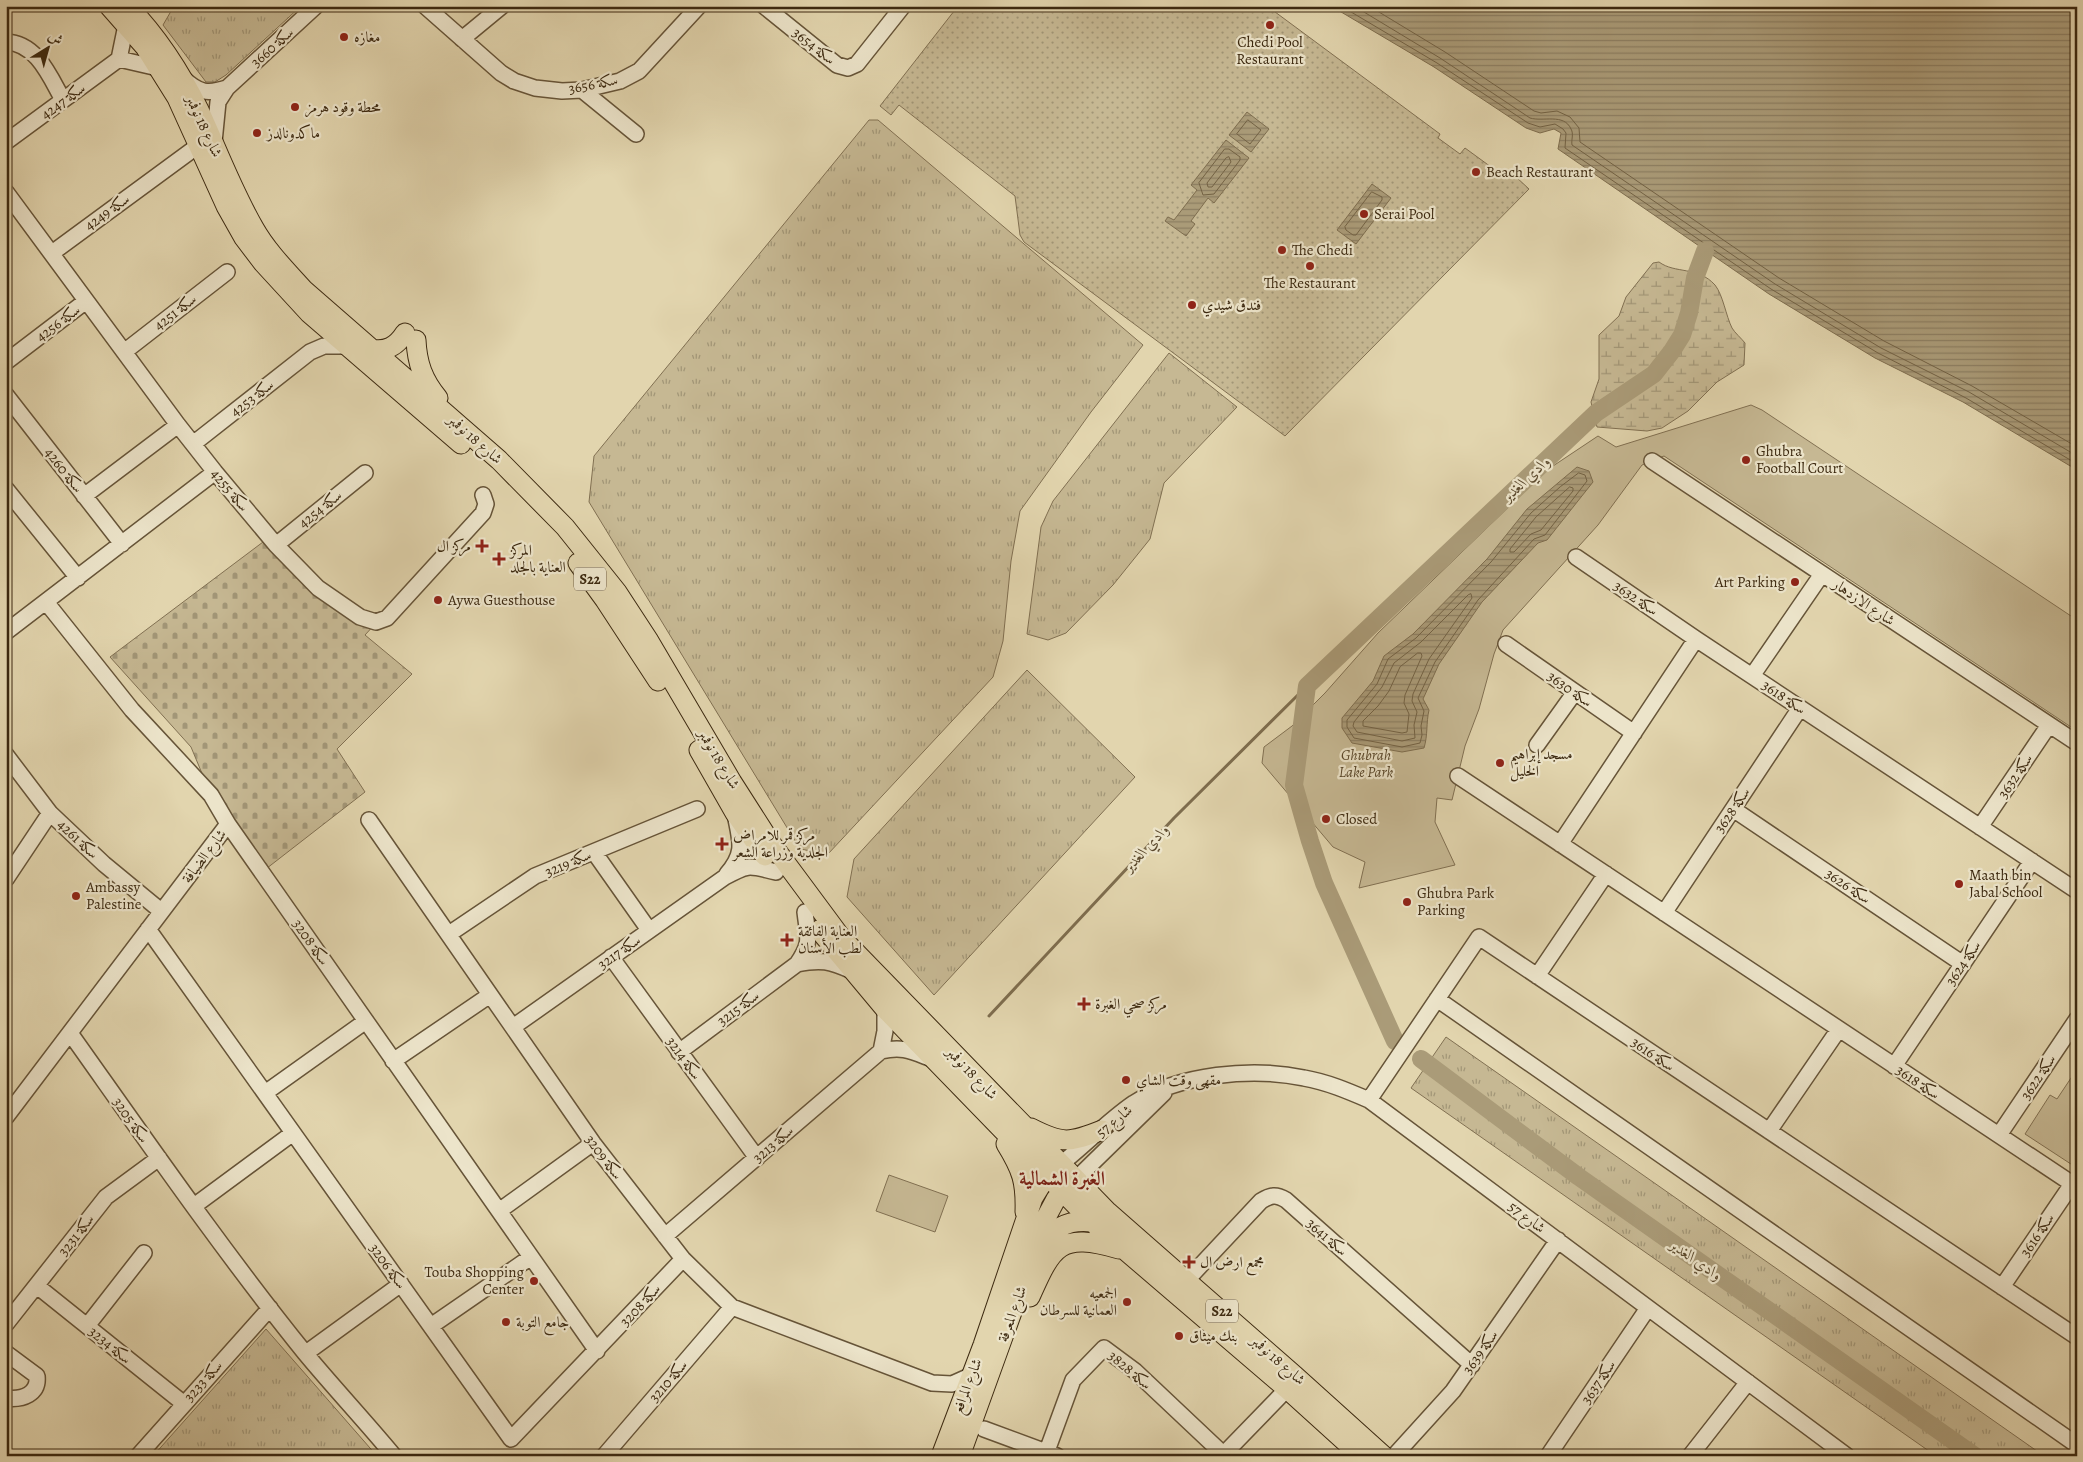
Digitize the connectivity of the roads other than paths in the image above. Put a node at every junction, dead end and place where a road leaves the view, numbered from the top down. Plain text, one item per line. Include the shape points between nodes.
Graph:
1 (109, 6) edge
2 (316, 6) edge
3 (425, 6) edge
4 (502, 6) edge
5 (699, 6) edge
6 (764, 6) edge
7 (903, 6) edge
8 (127, 15) edge
9 (462, 39) junction
10 (6, 42) edge
11 (119, 59) junction
12 (158, 68) junction
13 (177, 72) junction
14 (227, 88) junction
15 (582, 90) junction
16 (63, 100) junction
17 (636, 134) dead end
18 (6, 142) edge
19 (206, 144) junction
20 (6, 192) edge
21 (52, 253) junction
22 (227, 272) dead end
23 (86, 301) junction
24 (309, 313) junction
25 (347, 346) junction
26 (370, 349) junction
27 (124, 352) junction
28 (310, 352) junction
29 (6, 362) edge
30 (6, 395) edge
31 (178, 425) junction
32 (474, 438) junction
33 (193, 444) junction
34 (1652, 461) dead end
35 (215, 472) junction
36 (365, 473) dead end
37 (6, 489) edge
38 (483, 495) dead end
39 (84, 496) junction
40 (122, 544) junction
41 (276, 545) junction
42 (1576, 557) dead end
43 (1822, 574) junction
44 (78, 578) junction
45 (46, 602) junction
46 (6, 632) edge
47 (1696, 639) junction
48 (1506, 644) dead end
49 (1752, 676) junction
50 (1575, 692) junction
51 (1800, 708) junction
52 (2050, 725) junction
53 (1634, 733) junction
54 (2077, 743) edge
55 (1537, 745) dead end
56 (6, 756) edge
57 (1458, 776) dead end
58 (697, 809) dead end
59 (1733, 809) junction
60 (50, 813) junction
61 (735, 813) junction
62 (369, 820) dead end
63 (228, 824) junction
64 (1980, 827) junction
65 (1560, 844) junction
66 (594, 852) junction
67 (2032, 861) junction
68 (776, 872) junction
69 (1606, 874) junction
70 (725, 877) junction
71 (6, 879) edge
72 (2077, 891) edge
73 (162, 912) junction
74 (805, 912) junction
75 (1664, 913) junction
76 (148, 929) junction
77 (649, 930) junction
78 (448, 934) junction
79 (611, 957) junction
80 (797, 964) junction
81 (1963, 964) junction
82 (852, 971) junction
83 (1537, 976) junction
84 (490, 995) junction
85 (1437, 999) junction
86 (885, 1009) junction
87 (2077, 1019) edge
88 (366, 1021) junction
89 (513, 1027) junction
90 (1839, 1029) junction
91 (70, 1033) junction
92 (881, 1051) junction
93 (679, 1052) junction
94 (932, 1059) junction
95 (393, 1060) junction
96 (1894, 1066) junction
97 (1172, 1086) junction
98 (265, 1093) junction
99 (1369, 1100) junction
100 (986, 1114) junction
101 (6, 1117) edge
102 (1019, 1121) junction
103 (1102, 1130) junction
104 (1769, 1131) junction
105 (293, 1133) junction
106 (1999, 1135) junction
107 (593, 1143) junction
108 (159, 1158) junction
109 (757, 1158) junction
110 (1061, 1164) junction
111 (1048, 1178) junction
112 (1076, 1179) junction
113 (2075, 1185) edge
114 (1062, 1192) junction
115 (194, 1206) junction
116 (499, 1211) junction
117 (1092, 1222) junction
118 (1023, 1227) junction
119 (665, 1236) junction
120 (1558, 1240) junction
121 (1124, 1250) junction
122 (144, 1253) dead end
123 (531, 1257) junction
124 (683, 1258) junction
125 (1030, 1265) junction
126 (1186, 1281) junction
127 (401, 1284) junction
128 (37, 1286) junction
129 (2002, 1287) junction
130 (732, 1307) junction
131 (270, 1308) junction
132 (1648, 1308) junction
133 (6, 1324) edge
134 (87, 1326) junction
135 (431, 1326) junction
136 (2077, 1337) edge
137 (597, 1351) junction
138 (6, 1353) edge
139 (306, 1353) junction
140 (1472, 1364) junction
141 (972, 1375) junction
142 (1748, 1382) junction
143 (932, 1383) junction
144 (1288, 1390) junction
145 (6, 1398) edge
146 (183, 1403) junction
147 (958, 1410) junction
148 (984, 1428) junction
149 (511, 1439) joint
150 (2077, 1445) edge
151 (1052, 1454) edge
152 (1222, 1455) edge
153 (138, 1456) edge
154 (394, 1456) edge
155 (604, 1456) edge
156 (941, 1456) edge
157 (960, 1456) edge
158 (973, 1456) edge
159 (1361, 1456) edge
160 (1384, 1456) edge
161 (1394, 1456) edge
162 (1548, 1456) edge
163 (1690, 1456) edge
164 (1847, 1456) edge

1 - 8 main road, شارع 18 نوفمبر / S22
2 - 14 street, سكة 3660
3 - 9 street, سكة 3656
4 - 9 street
5 - 15 street, سكة 3656 via 640,71
6 - 7 street, سكة 3654 via 836,65 848,68 857,64
8 - 11 street
8 - 12 main road, شارع 18 نوفمبر / S22
8 - 13 main road, شارع 18 نوفمبر / S22 via 153,36
9 - 15 street, سكة 3656 via 500,73 514,81 535,88
10 - 16 street via 27,48 41,62
11 - 12 street
11 - 16 street, سكة 4247
12 - 19 main road, شارع 18 نوفمبر / S22
13 - 14 street via 198,90 211,93
13 - 19 main road, شارع 18 نوفمبر / S22 via 198,108
14 - 19 street, سكة 3660 via 218,102
15 - 17 street
16 - 18 street, سكة 4247
19 - 21 street, سكة 4249
19 - 24 main road, شارع 18 نوفمبر / S22 via 226,206 244,238
19 - 26 main road, شارع 18 نوفمبر / S22 via 254,230 276,260 304,290
20 - 21 street, سكة 4255
21 - 23 street, سكة 4255
22 - 27 street, سكة 4251
23 - 27 street, سكة 4255
23 - 29 street, سكة 4256
24 - 25 main road, شارع 18 نوفمبر / S22
24 - 28 street via 317,337
25 - 28 street, سكة 4253 via 324,346
25 - 61 main road, شارع 18 نوفمبر / S22 via 484,463 560,539 640,652
26 - 32 main road, شارع 18 نوفمبر / S22
26 - 32 main road via 391,348 411,337 427,383
27 - 31 street, سكة 4255
28 - 33 street, سكة 4253
30 - 39 street, سكة 4260
31 - 33 street, سكة 4255
31 - 39 street
32 - 102 main road, شارع 18 نوفمبر / S22 via 546,505 616,592 771,843 840,936
33 - 35 street, سكة 4255
34 - 43 street, شارع الازدهار
35 - 40 street
35 - 41 street, سكة 4255
36 - 41 street, سكة 4254
37 - 44 street
38 - 41 street, سكة 4255 via 486,504 483,513 387,618 376,622 360,617 318,588
39 - 40 street, سكة 4260
40 - 44 street
42 - 47 street, سكة 3632
43 - 49 street
43 - 52 street, شارع الازدهار
44 - 45 street
45 - 46 street
45 - 63 street, شارع الضيافة via 132,710 211,795
47 - 49 street, سكة 3618
47 - 53 street
48 - 50 street, سكة 3630
49 - 51 street, سكة 3618
50 - 53 street, سكة 3630
50 - 55 street
51 - 59 street, سكة 3628
51 - 64 street, سكة 3618
52 - 54 street, شارع الازدهار
52 - 64 street, سكة 3632
53 - 65 street
56 - 60 street, سكة 4261
57 - 65 street, سكة 3618
58 - 66 street, سكة 3219
59 - 75 street, سكة 3628
59 - 81 street, سكة 3626
60 - 71 street
60 - 73 street, سكة 4261
61 - 68 main road, شارع 18 نوفمبر / S22
61 - 70 street, سكة 3217 via 740,854
62 - 78 street, سكة 3209
63 - 73 street, شارع الضيافة
63 - 88 street, سكة 3208
64 - 67 street, سكة 3618
65 - 69 street, سكة 3618
66 - 77 street
66 - 78 street, سكة 3219 via 535,876
67 - 72 street, سكة 3618
67 - 81 street, سكة 3624
68 - 70 street, سكة 3217 via 756,866 743,867
68 - 74 main road, شارع 18 نوفمبر / S22
69 - 75 street, سكة 3618
69 - 83 street
70 - 77 street, سكة 3217
73 - 76 street, شارع الضيافة
74 - 80 street, سكة 3215 via 808,949
74 - 82 main road, شارع 18 نوفمبر / S22
75 - 90 street, سكة 3618
76 - 91 street, شارع الضيافة
76 - 98 street, سكة 3206
77 - 79 street, سكة 3217
78 - 84 street, سكة 3209
79 - 89 street, سكة 3217
79 - 93 street, سكة 3214
80 - 82 street, سكة 3215 via 816,960 832,962
80 - 93 street, سكة 3215
81 - 96 street, سكة 3624
82 - 86 main road, شارع 18 نوفمبر / S22
83 - 85 street, سكة 3616 via 1479,937
83 - 104 street, سكة 3616
84 - 89 street, سكة 3209
84 - 95 street
85 - 99 street, سكة 3616
85 - 150 street
86 - 92 street
86 - 94 main road, شارع 18 نوفمبر / S22
87 - 106 street, سكة 3622
88 - 95 street, سكة 3208
88 - 98 street
89 - 107 street, سكة 3209
90 - 96 street, سكة 3618
90 - 104 street
91 - 101 street, شارع الضيافة
91 - 108 street, سكة 3205
92 - 94 street via 906,1049
92 - 109 street, سكة 3213
93 - 109 street, سكة 3214
94 - 100 main road, شارع 18 نوفمبر / S22
95 - 116 street, سكة 3208
96 - 106 street, سكة 3618
97 - 99 street, شارع 57 via 1230,1074 1260,1074 1304,1078 1336,1086
97 - 103 street, شارع 57 via 1148,1095
97 - 112 street, شارع 57
98 - 105 street, سكة 3206
99 - 120 street, شارع 57
100 - 111 main road, شارع 18 نوفمبر / S22
100 - 118 main road via 1022,1172 1025,1190
102 - 103 main road via 1063,1141 1076,1140
102 - 110 main road, شارع 18 نوفمبر / S22
103 - 110 street, شارع 57
104 - 129 street, سكة 3616
105 - 115 street
105 - 127 street, سكة 3206
106 - 113 street, سكة 3618
107 - 116 street
107 - 119 street, سكة 3209
108 - 115 street, سكة 3205
108 - 128 street, سكة 3231 via 106,1197
109 - 119 street, سكة 3213
110 - 111 main road
110 - 112 main road, شارع 18 نوفمبر / S22
111 - 114 main road, شارع 18 نوفمبر / S22
111 - 118 main road, شارع المرافع via 1040,1185
112 - 114 main road, شارع المعرفة
112 - 126 main road, شارع 18 نوفمبر / S22
113 - 129 street, سكة 3616
114 - 117 main road, شارع 18 نوفمبر / S22
114 - 125 main road, شارع المعرفة via 1049,1211
115 - 131 street, سكة 3205
116 - 123 street, سكة 3208
117 - 121 main road, شارع 18 نوفمبر / S22
117 - 125 main road via 1077,1220 1054,1231
118 - 141 main road, شارع المرافع
119 - 124 street, سكة 3209
120 - 132 street, شارع 57
120 - 140 street, سكة 3639
121 - 144 main road, شارع 18 نوفمبر / S22
121 - 148 main road via 1085,1242 1063,1246 1053,1252 1020,1321
122 - 134 street
123 - 135 street
123 - 137 street, سكة 3208
124 - 130 street, سكة 3209
124 - 137 street, سكة 3208
125 - 157 main road, شارع المعرفة
126 - 140 street, سكة 3641 via 1261,1200 1277,1195
126 - 160 main road, شارع 18 نوفمبر / S22
127 - 135 street, سكة 3206
127 - 139 street
128 - 133 street, سكة 3231
128 - 134 street, سكة 3234
129 - 136 street, سكة 3616
130 - 143 street, سكة 3209
130 - 155 street, سكة 3210
131 - 139 street, سكة 3205
131 - 146 street, سكة 3233
132 - 142 street, شارع 57
132 - 162 street, سكة 3637
134 - 146 street, سكة 3234
135 - 149 street, سكة 3206
137 - 149 street, سكة 3208
138 - 145 street via 37,1376 38,1383 26,1396
139 - 154 street, سكة 3205
140 - 161 street, سكة 3639
141 - 143 street, سكة 3209 via 952,1384
141 - 147 main road, شارع المرافع
142 - 163 street
142 - 164 street, شارع 57
143 - 147 street, سكة 3209 via 950,1397
144 - 152 street
144 - 159 main road, شارع 18 نوفمبر / S22
146 - 153 street, سكة 3233
147 - 156 main road, شارع المرافع
148 - 151 street
148 - 158 main road
151 - 152 street, سكة 3828 via 1073,1380 1104,1348 1135,1371

